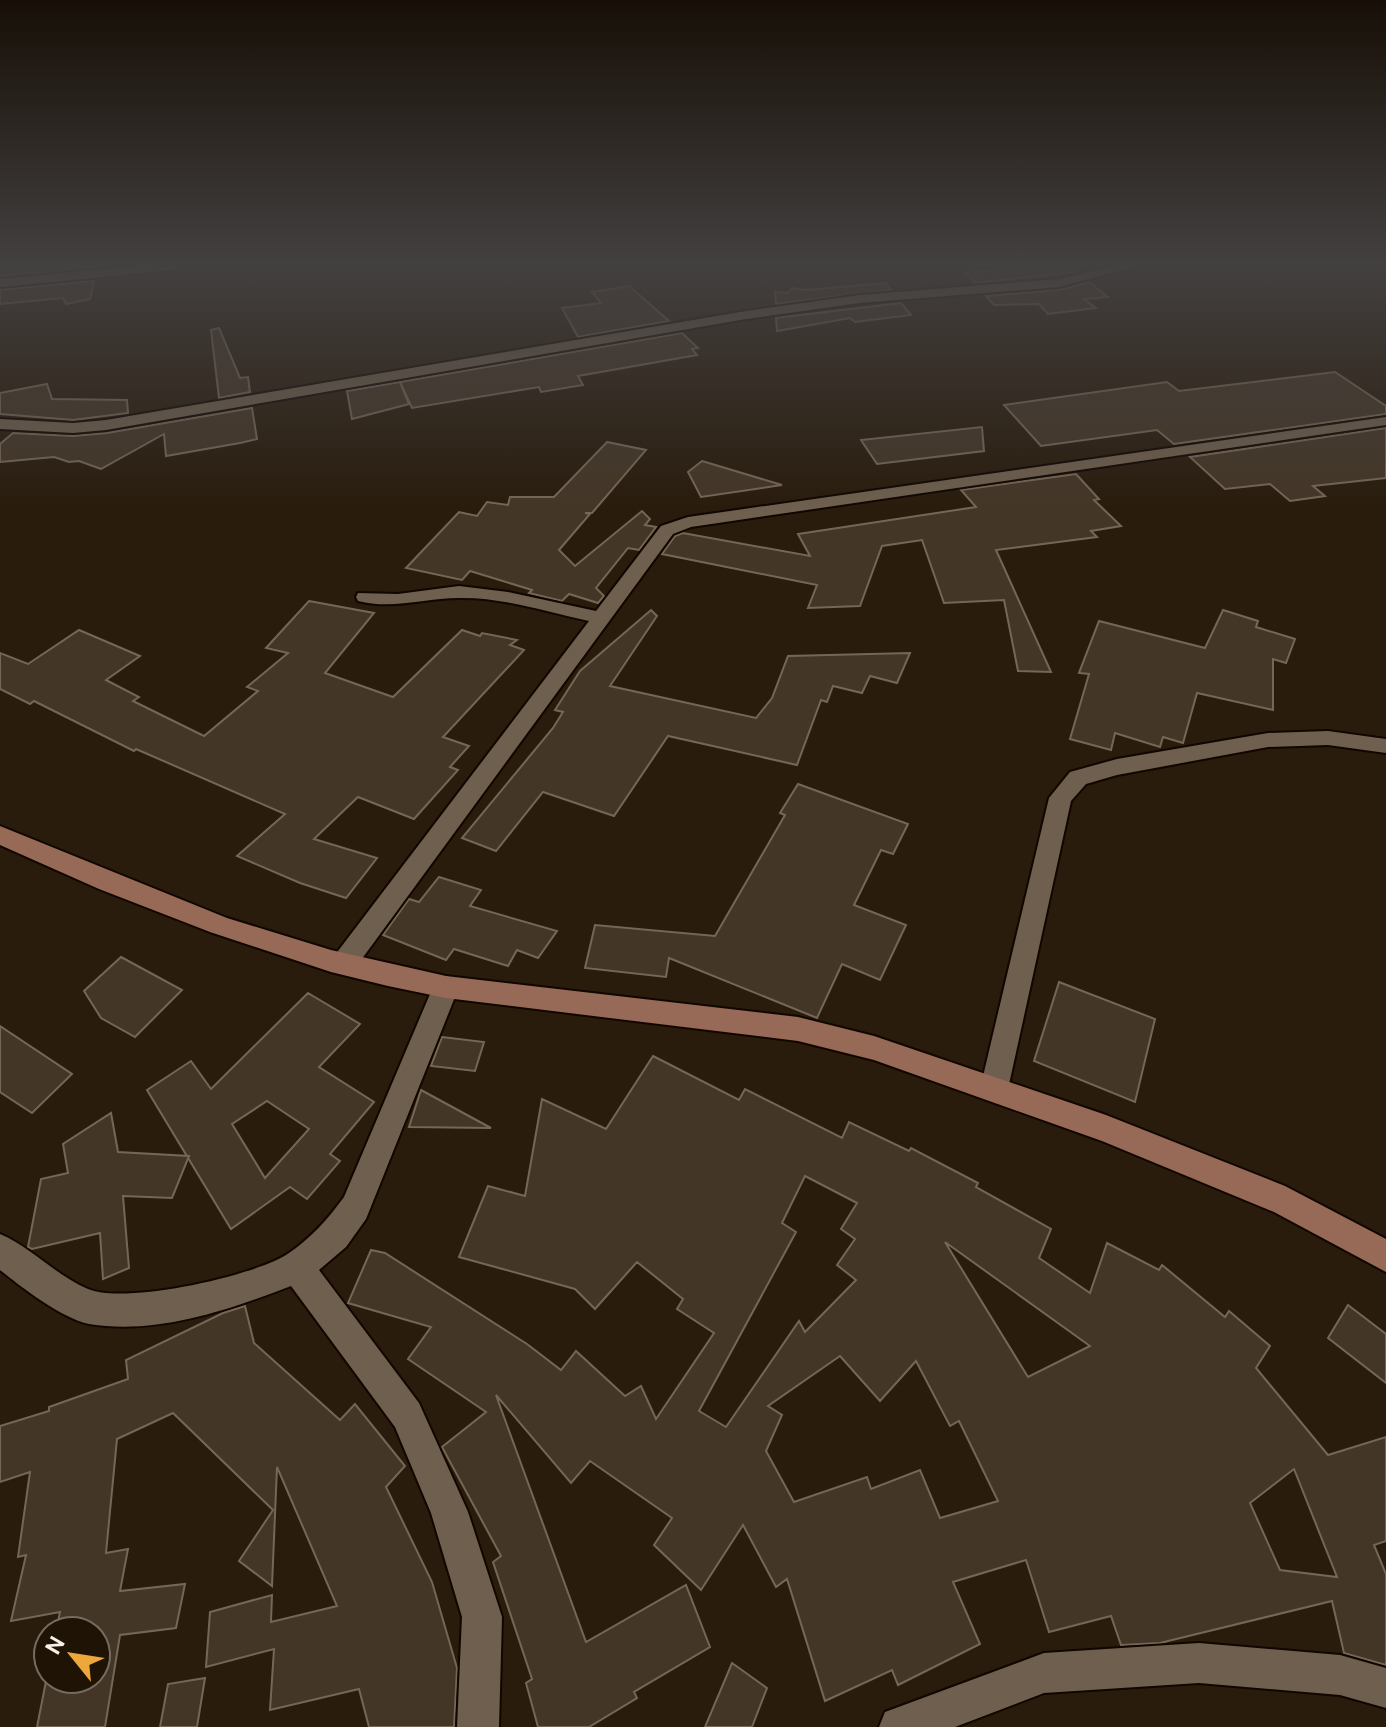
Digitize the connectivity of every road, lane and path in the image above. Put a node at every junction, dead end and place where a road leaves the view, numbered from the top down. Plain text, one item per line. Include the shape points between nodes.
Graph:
1 (562, 347) edge
2 (1386, 421) edge
3 (0, 424) edge
4 (365, 597) dead end
5 (600, 618) junction
6 (1386, 746) edge
7 (0, 835) edge
8 (344, 963) junction
9 (446, 987) junction
10 (994, 1089) junction
11 (0, 1250) edge
12 (1386, 1256) edge
13 (297, 1267) junction
14 (1386, 1688) edge
15 (478, 1727) edge
16 (900, 1727) edge

1 - 3 street via 106,425
2 - 5 street via 688,522 667,530
4 - 5 street via 398,600 459,592
5 - 8 street
6 - 10 street via 1328,738 1268,740 1078,778 1060,798
7 - 8 street via 123,890
8 - 9 street
9 - 10 street via 798,1029 874,1048
9 - 13 street via 355,1208 335,1236
10 - 12 street via 1285,1201
11 - 13 street via 87,1307 146,1309 231,1293
13 - 15 street via 407,1415 449,1512 482,1617
14 - 16 street via 1340,1675 1199,1663 1044,1673

